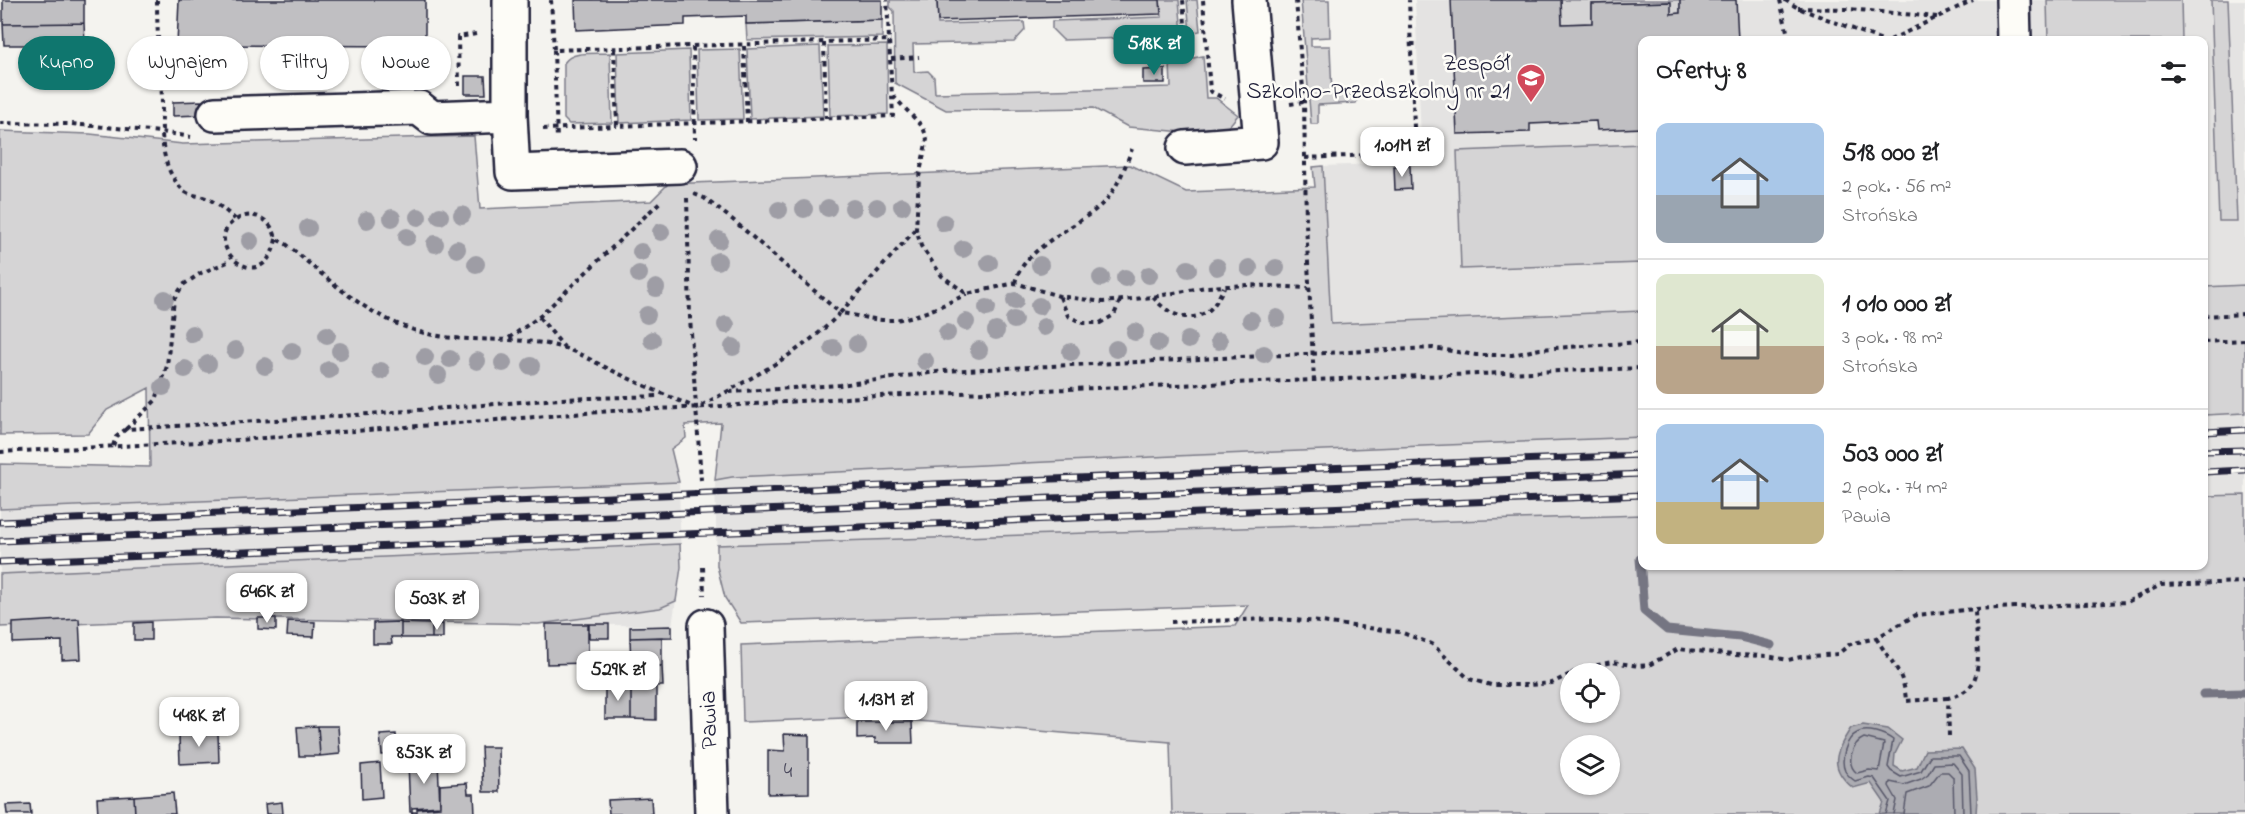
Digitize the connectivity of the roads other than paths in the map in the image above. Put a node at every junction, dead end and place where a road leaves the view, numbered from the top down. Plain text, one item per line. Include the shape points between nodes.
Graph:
1 (510, 0) edge
2 (1249, 0) edge
3 (2013, 0) edge
4 (2014, 36) edge
5 (215, 114) dead end
6 (510, 115) junction
7 (1185, 148) dead end
8 (674, 180) road end
9 (706, 626) dead end
10 (712, 814) edge

1 - 6 street
2 - 7 street via 1261,142
3 - 4 street
5 - 6 street via 419,108 432,118
6 - 8 street via 513,172 558,171
9 - 10 street, Pawia

